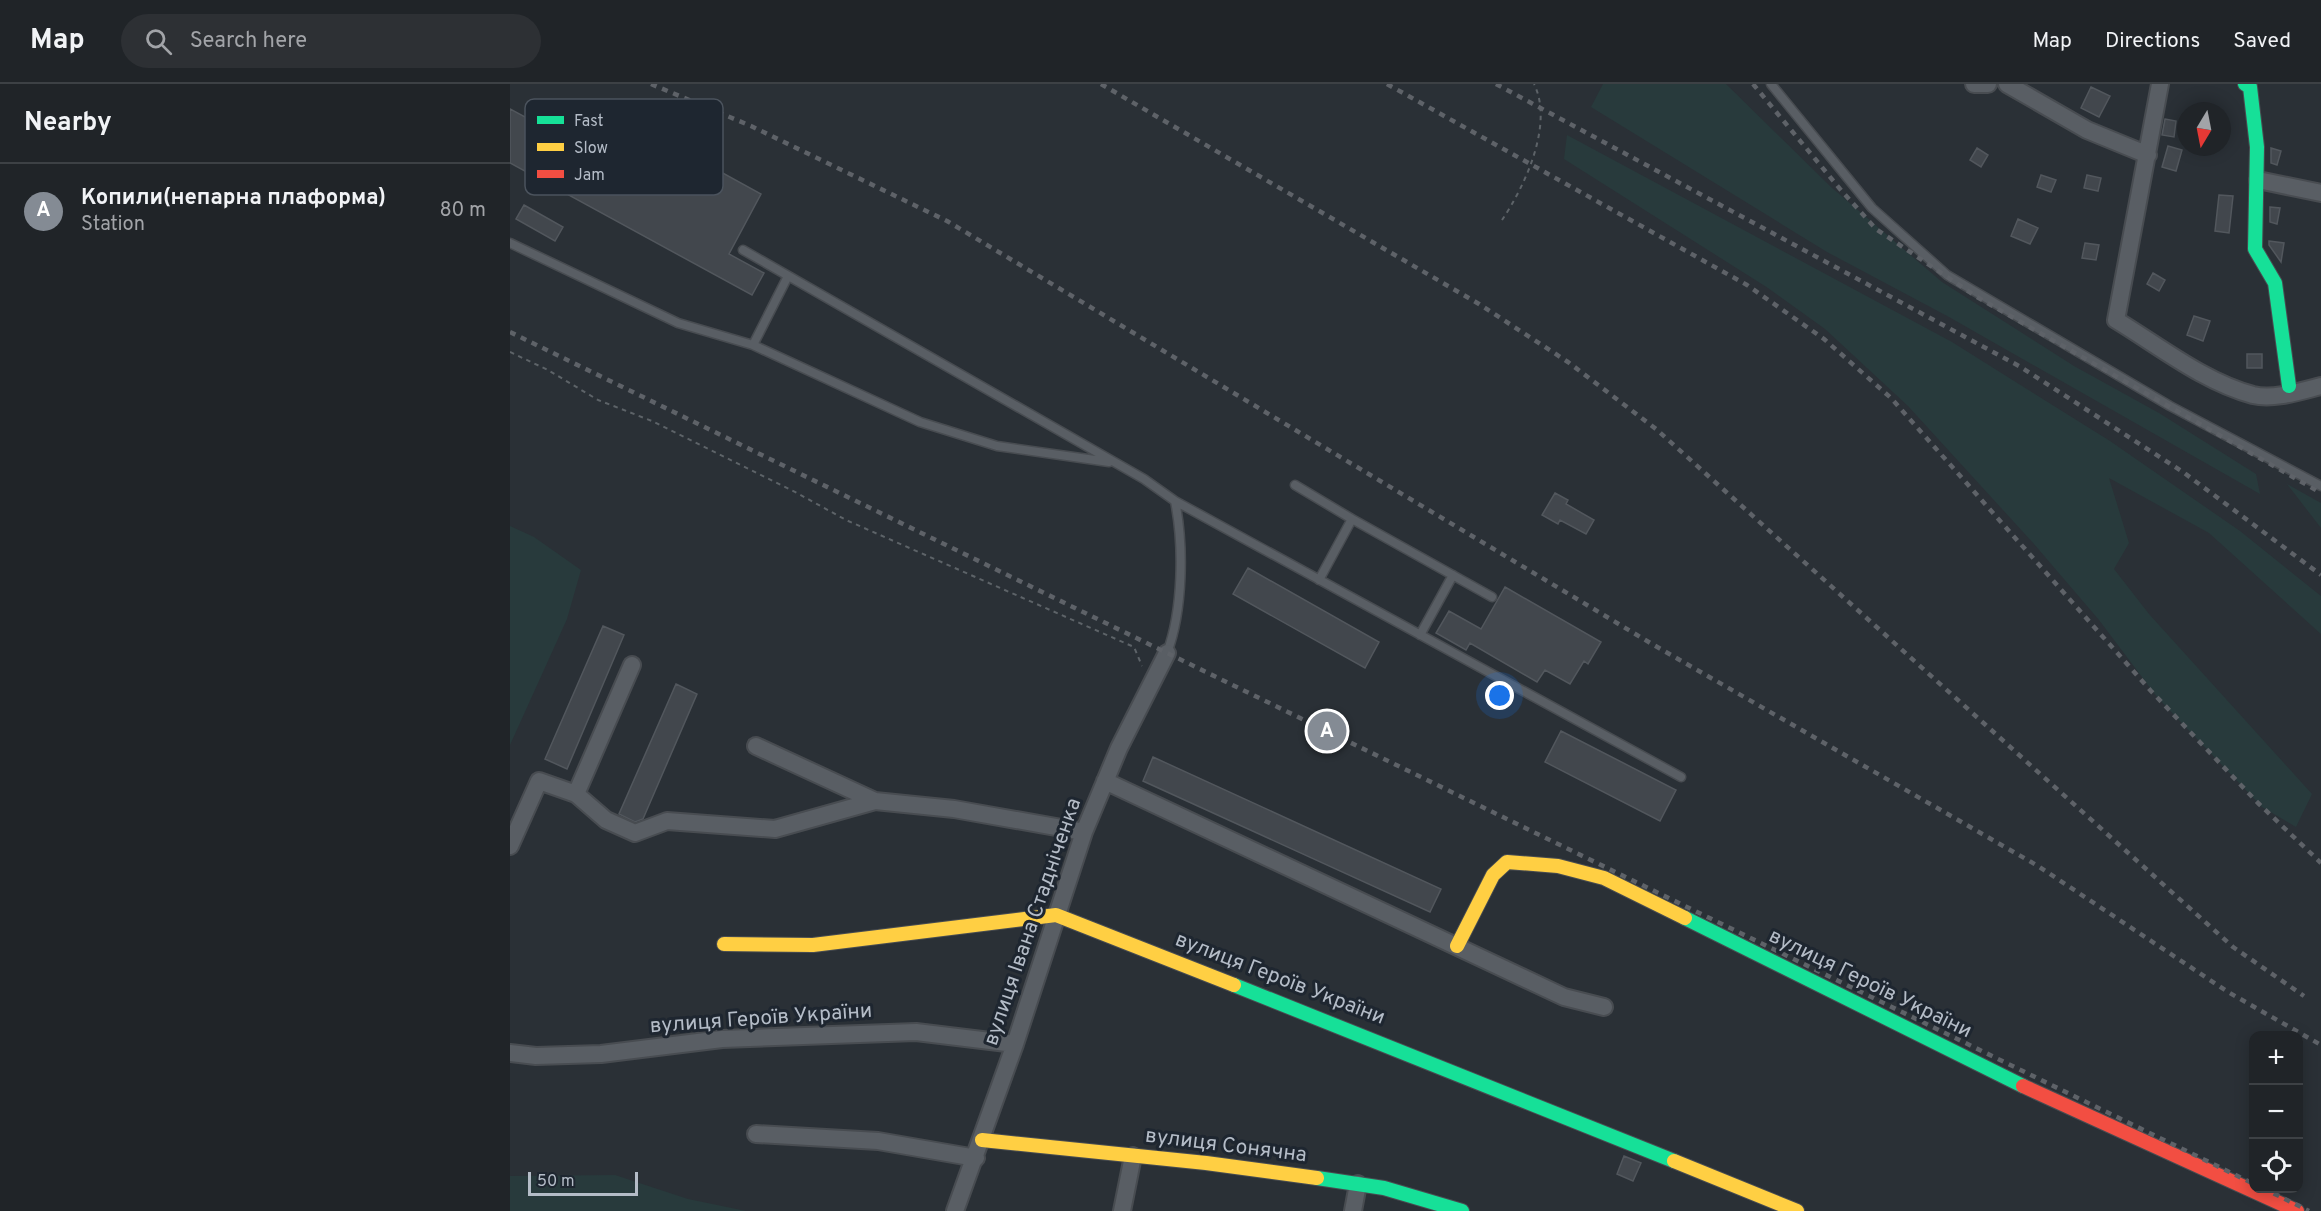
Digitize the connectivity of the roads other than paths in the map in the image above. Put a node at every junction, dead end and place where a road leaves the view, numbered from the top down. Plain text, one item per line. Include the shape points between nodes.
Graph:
1 (1771, 84) edge
2 (1974, 84) edge
3 (1988, 84) edge
4 (2007, 84) edge
5 (2160, 84) edge
6 (2246, 84) edge
7 (2148, 155) junction
8 (2258, 180) junction
9 (2321, 193) edge
10 (510, 243) edge
11 (743, 250) dead end
12 (788, 276) junction
13 (753, 345) junction
14 (2289, 386) dead end
15 (2321, 386) edge
16 (1115, 463) junction
17 (1295, 485) dead end
18 (2321, 486) edge
19 (1175, 501) junction
20 (1352, 519) junction
21 (1453, 575) junction
22 (1319, 580) junction
23 (1492, 597) dead end
24 (1420, 635) junction
25 (1167, 653) joint
26 (632, 665) dead end
27 (756, 746) dead end
28 (1681, 777) dead end
29 (1106, 781) junction
30 (576, 794) junction
31 (875, 801) junction
32 (1084, 832) junction
33 (510, 846) edge
34 (1056, 915) junction
35 (724, 944) dead end
36 (1457, 946) junction
37 (1604, 1007) dead end
38 (1015, 1044) junction
39 (510, 1053) edge
40 (756, 1134) dead end
41 (982, 1140) junction
42 (1134, 1156) junction
43 (976, 1158) junction
44 (1358, 1184) junction
45 (955, 1211) edge
46 (1122, 1211) edge
47 (1353, 1211) edge
48 (1462, 1211) edge
49 (1797, 1211) edge
50 (2297, 1211) edge

1 - 18 lane via 1872,208 1947,275 2170,406
2 - 3 street
4 - 7 street via 2087,130
5 - 7 street
6 - 8 street via 2250,87
7 - 15 street via 2116,320 2211,377 2255,395
8 - 9 street
8 - 14 street via 2255,249 2275,283
10 - 13 lane via 678,323
11 - 12 lane
12 - 13 lane
12 - 16 lane
13 - 16 lane via 920,422 998,446
16 - 19 lane
17 - 20 lane
19 - 22 lane
19 - 25 lane via 1182,534 1175,632
20 - 21 lane
20 - 22 lane
21 - 23 lane
21 - 24 lane
22 - 24 lane
24 - 28 lane
25 - 29 street, вулиця Івана Стадніченка
26 - 30 street
27 - 31 street
29 - 32 street, вулиця Івана Стадніченка
29 - 36 street
30 - 31 street via 606,820 635,833 667,821 775,829
30 - 33 street via 539,781
31 - 32 street via 954,809
32 - 34 street, вулиця Івана Стадніченка
34 - 35 street, вулиця Героїв України via 813,945
34 - 38 street, вулиця Івана Стадніченка
34 - 49 street, вулиця Героїв України
36 - 37 street via 1564,997
36 - 50 street, вулиця Героїв України via 1493,876 1507,862 1558,866 1604,878 2034,1091
38 - 39 street, вулиця Героїв України via 916,1032 722,1039 601,1054
38 - 41 street, вулиця Івана Стадніченка
40 - 43 street via 878,1141
41 - 42 street, вулиця Сонячна
41 - 43 street, вулиця Івана Стадніченка
42 - 44 street, вулиця Сонячна
42 - 46 street
43 - 45 street, вулиця Івана Стадніченка
44 - 47 street
44 - 48 street, вулиця Сонячна

